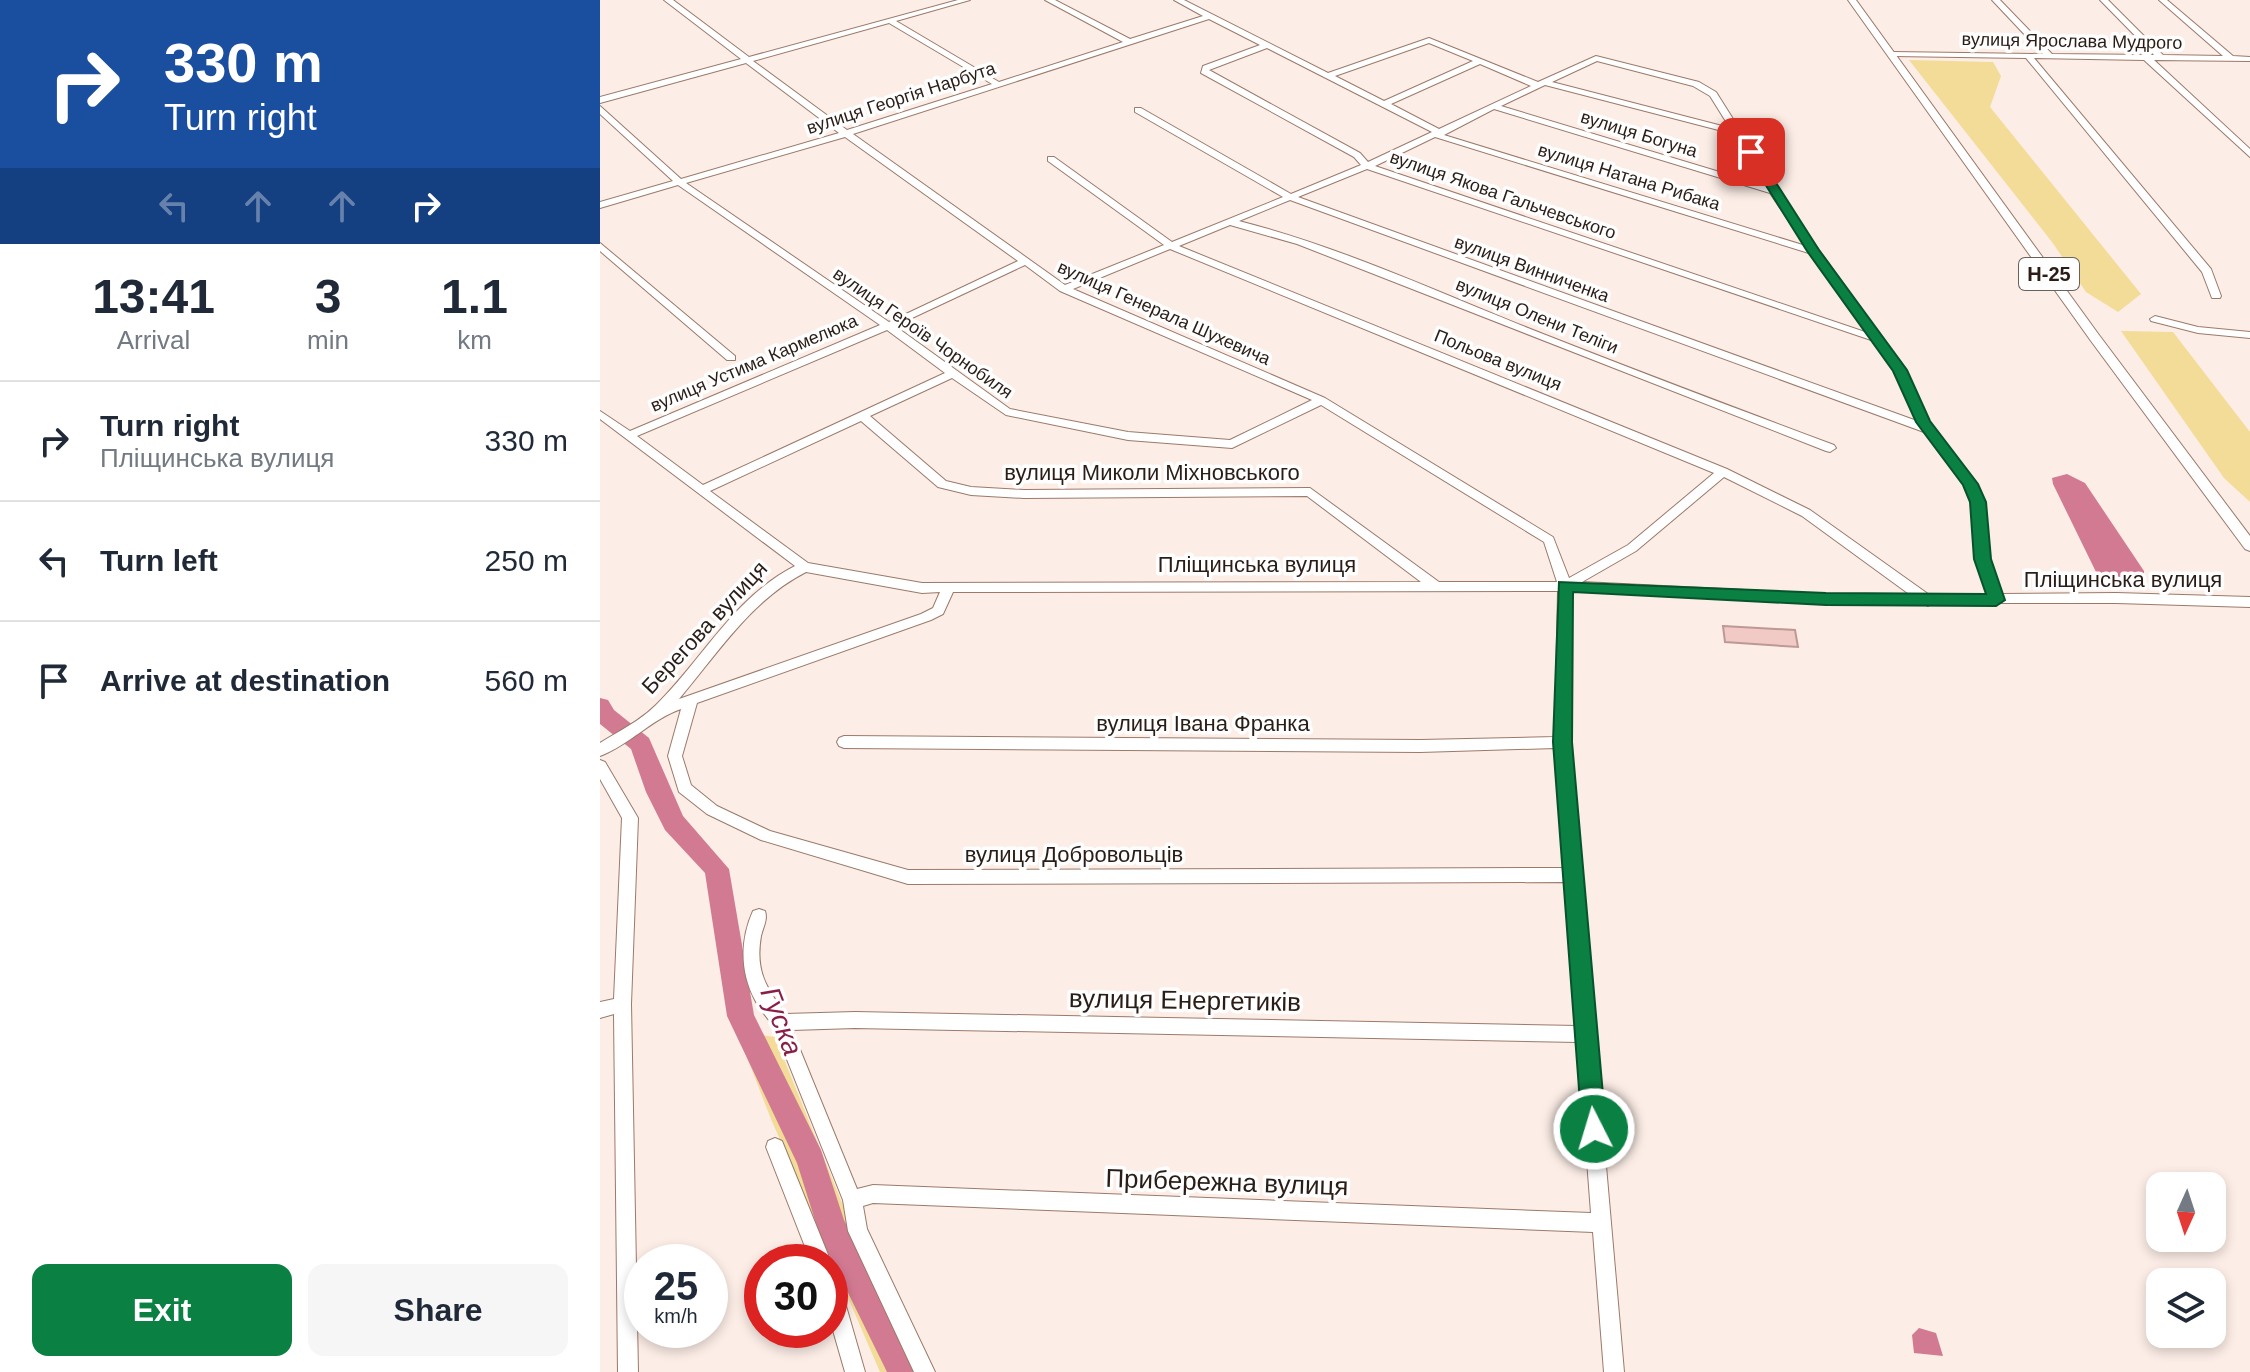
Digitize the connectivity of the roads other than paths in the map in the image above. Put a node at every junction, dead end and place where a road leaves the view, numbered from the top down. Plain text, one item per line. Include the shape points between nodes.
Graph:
1 (668, 0) edge
2 (966, 0) edge
3 (1049, 0) edge
4 (1178, 0) edge
5 (1852, 0) edge
6 (1996, 0) edge
7 (2104, 0) edge
8 (2163, 0) edge
9 (1209, 16) junction
10 (890, 21) junction
11 (1129, 42) junction
12 (1267, 45) junction
13 (1893, 54) junction
14 (2028, 56) junction
15 (2050, 56) junction
16 (2147, 58) junction
17 (2161, 58) junction
18 (2231, 59) junction
19 (2250, 59) edge
20 (746, 60) junction
21 (1478, 62) junction
22 (1327, 76) junction
23 (997, 84) junction
24 (1542, 84) junction
25 (600, 100) edge
26 (1384, 104) junction
27 (1496, 107) junction
28 (600, 109) edge
29 (1138, 110) dead end
30 (847, 133) junction
31 (1740, 133) junction
32 (1438, 134) junction
33 (2250, 154) edge
34 (1051, 159) dead end
35 (1367, 166) junction
36 (679, 182) junction
37 (1774, 191) junction
38 (1292, 198) junction
39 (600, 205) edge
40 (1230, 222) junction
41 (600, 246) edge
42 (1171, 246) junction
43 (1813, 251) junction
44 (1024, 262) junction
45 (1064, 289) junction
46 (2216, 296) dead end
47 (2155, 319) dead end
48 (888, 326) junction
49 (2250, 335) edge
50 (1874, 338) junction
51 (731, 358) dead end
52 (954, 373) junction
53 (1321, 400) junction
54 (600, 414) edge
55 (861, 415) junction
56 (1929, 430) junction
57 (628, 436) junction
58 (1830, 448) dead end
59 (1723, 472) junction
60 (702, 490) junction
61 (2250, 546) edge
62 (804, 567) junction
63 (1565, 586) junction
64 (1438, 587) junction
65 (949, 588) junction
66 (1996, 600) junction
67 (1928, 601) junction
68 (2250, 602) edge
69 (690, 702) junction
70 (659, 711) junction
71 (844, 742) dead end
72 (1562, 742) junction
73 (600, 750) edge
74 (600, 766) edge
75 (1573, 875) junction
76 (759, 916) dead end
77 (622, 1004) junction
78 (600, 1010) edge
79 (783, 1022) junction
80 (1586, 1034) junction
81 (775, 1147) dead end
82 (852, 1200) junction
83 (1602, 1223) junction
84 (814, 1244) edge
85 (848, 1348) edge
86 (628, 1372) edge
87 (855, 1372) edge
88 (925, 1372) edge
89 (1614, 1372) edge

1 - 20 street, вулиця Генерала Шухевича
2 - 10 street
3 - 11 street
4 - 9 street, вулиця Натана Рибака
5 - 13 main road, Н-25
6 - 15 street
7 - 17 street
8 - 18 street
9 - 11 street, вулиця Георгія Нарбута
9 - 12 street, вулиця Натана Рибака
10 - 20 street
10 - 23 street
11 - 23 street, вулиця Георгія Нарбута
12 - 22 street, вулиця Натана Рибака
12 - 35 street, вулиця Якова Гальчевського via 1204,71 1357,155
13 - 14 street, вулиця Ярослава Мудрого
13 - 61 main road, Н-25
14 - 15 street, вулиця Ярослава Мудрого
14 - 46 street via 2207,271
15 - 16 street, вулиця Ярослава Мудрого
16 - 17 street, вулиця Ярослава Мудрого
16 - 33 street
17 - 18 street, вулиця Ярослава Мудрого
18 - 19 street, вулиця Ярослава Мудрого
20 - 25 street
20 - 30 street, вулиця Генерала Шухевича
21 - 22 street via 1429,40
21 - 24 street
21 - 26 street
22 - 26 street, вулиця Натана Рибака
23 - 30 street, вулиця Георгія Нарбута
24 - 27 street
24 - 31 street
24 - 31 street via 1596,58 1696,84 1713,94
26 - 32 street, вулиця Натана Рибака
27 - 32 street
27 - 37 street, вулиця Богуна
28 - 36 street, вулиця Героїв Чорнобиля
29 - 38 street, вулиця Винниченка
30 - 36 street, вулиця Георгія Нарбута
30 - 44 street, вулиця Генерала Шухевича
31 - 37 street
32 - 35 street
32 - 43 street, вулиця Натана Рибака
34 - 42 street, Польова вулиця
35 - 38 street
35 - 50 street, вулиця Якова Гальчевського
36 - 39 street, вулиця Георгія Нарбута
36 - 48 street, вулиця Героїв Чорнобиля
37 - 43 street
38 - 40 street
38 - 56 street, вулиця Винниченка
40 - 42 street
40 - 58 street, вулиця Олени Теліги via 1347,257
41 - 51 street
42 - 45 street
42 - 59 street, Польова вулиця
43 - 50 street
44 - 45 street, вулиця Генерала Шухевича
44 - 48 street, вулиця Устима Кармелюка
45 - 53 street, вулиця Генерала Шухевича
47 - 49 street
48 - 52 street, вулиця Героїв Чорнобиля
48 - 57 street, вулиця Устима Кармелюка
50 - 56 street via 1900,370
52 - 53 street, вулиця Героїв Чорнобиля via 1006,412 1172,440 1232,444
52 - 55 street
53 - 63 street, вулиця Генерала Шухевича via 1549,540
54 - 57 street, Пліщинська вулиця
55 - 60 street
55 - 64 street, вулиця Миколи Міхновського via 942,484 971,491 1310,492
56 - 66 street via 1964,474 1978,502 1980,548
57 - 60 street, Пліщинська вулиця
59 - 63 street via 1632,548
59 - 67 street, Польова вулиця via 1806,513
60 - 62 street, Пліщинська вулиця
62 - 65 street, Пліщинська вулиця
62 - 70 street, Берегова вулиця via 784,575 763,594
63 - 64 street, Пліщинська вулиця
63 - 67 street, Пліщинська вулиця
63 - 72 street
64 - 65 street, Пліщинська вулиця
65 - 69 street via 938,611 926,617
66 - 67 street, Пліщинська вулиця
66 - 68 street, Пліщинська вулиця
69 - 70 street
69 - 75 street, вулиця Добровольців via 675,756 684,788 712,810 766,836 908,877
70 - 73 street, Берегова вулиця
71 - 72 street, вулиця Івана Франка
72 - 75 street
74 - 77 street via 630,818
75 - 80 street
76 - 79 street via 751,970 761,996
77 - 78 street
77 - 86 street
79 - 80 street, вулиця Енергетиків
79 - 82 street
80 - 83 street
81 - 84 street
82 - 83 street, Прибережна вулиця via 873,1194
82 - 88 street via 858,1231
83 - 89 street
85 - 87 street

